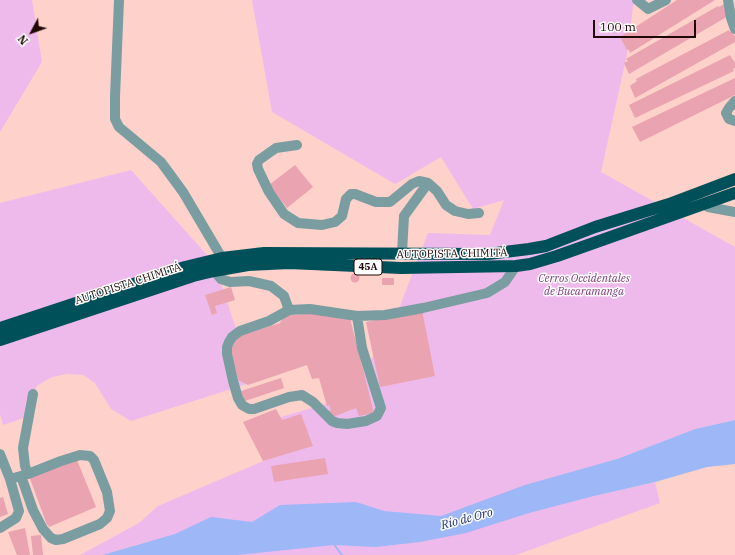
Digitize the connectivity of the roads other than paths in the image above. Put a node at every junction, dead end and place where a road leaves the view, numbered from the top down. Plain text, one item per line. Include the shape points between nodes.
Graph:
1 (119, 0) edge
2 (637, 0) edge
3 (666, 0) edge
4 (728, 0) edge
5 (735, 29) edge
6 (735, 101) edge
7 (735, 121) edge
8 (297, 145) dead end
9 (735, 179) edge
10 (428, 183) junction
11 (735, 192) edge
12 (704, 204) junction
13 (735, 212) edge
14 (479, 213) dead end
15 (402, 253) junction
16 (222, 258) junction
17 (516, 266) junction
18 (214, 271) junction
19 (289, 310) junction
20 (357, 316) junction
21 (0, 328) edge
22 (0, 340) edge
23 (33, 394) dead end
24 (0, 454) edge
25 (25, 475) junction
26 (10, 480) junction
27 (0, 528) edge

1 - 16 street via 115,119 119,127 161,162 183,192
2 - 3 street via 648,9
4 - 5 street
6 - 7 street via 726,113 729,119
8 - 10 street via 276,148 258,160 257,164 268,192 284,214 298,223 322,225 335,222 342,216 346,198 351,194 376,202 390,202 412,184 419,181
9 - 15 highway, AUTOPISTA CHIMITÁ / 45A via 669,204 529,250 488,254
10 - 14 street via 446,205 455,211
10 - 15 street via 404,216
11 - 12 highway, AUTOPISTA CHIMITÁ / 45A
12 - 13 street
12 - 17 highway, AUTOPISTA CHIMITÁ / 45A via 557,256
15 - 16 highway, AUTOPISTA CHIMITÁ / 45A via 264,253
16 - 21 highway, AUTOPISTA CHIMITÁ / 45A via 185,267
17 - 18 highway, AUTOPISTA CHIMITÁ / 45A via 400,268 271,264
17 - 20 street via 504,282 487,293 385,315
18 - 19 street via 221,279 230,282 249,281 271,286 284,296
18 - 22 highway, AUTOPISTA CHIMITÁ / 45A
19 - 20 street
19 - 20 street via 269,322 240,331 232,337 227,354 238,398 242,405 254,409 302,395 337,424 366,421 378,416 381,408 362,348
23 - 25 street via 23,448
24 - 26 street
25 - 25 street via 33,510 51,538 63,539 100,524 107,518 110,511 107,492 90,456 80,455
25 - 26 street
26 - 27 street via 19,511 16,518

